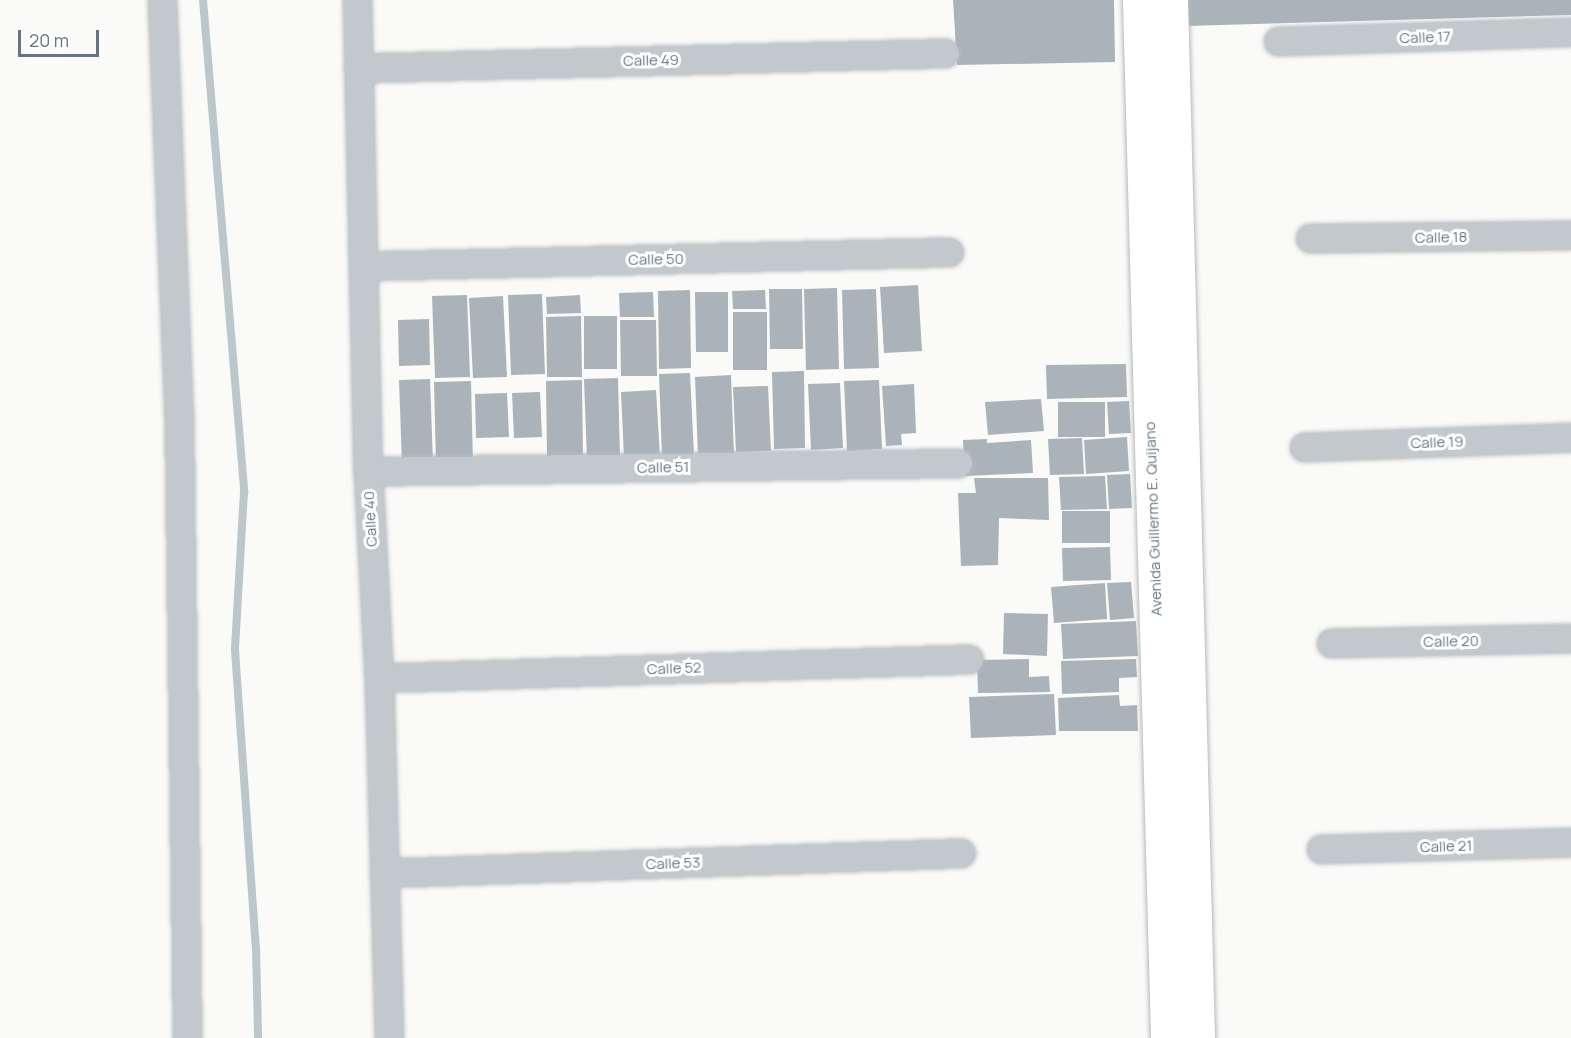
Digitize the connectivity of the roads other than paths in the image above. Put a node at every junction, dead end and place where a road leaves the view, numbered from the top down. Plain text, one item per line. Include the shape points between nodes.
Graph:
1 (162, 0) edge
2 (357, 0) edge
3 (1139, 0) edge
4 (1171, 0) edge
5 (1571, 32) edge
6 (1278, 41) dead end
7 (945, 53) dead end
8 (358, 68) junction
9 (1143, 142) junction
10 (1175, 142) junction
11 (1571, 235) edge
12 (1310, 238) dead end
13 (949, 252) dead end
14 (363, 266) junction
15 (1571, 437) edge
16 (1304, 447) dead end
17 (958, 463) dead end
18 (368, 471) junction
19 (1171, 615) junction
20 (1571, 638) edge
21 (1331, 643) dead end
22 (969, 659) dead end
23 (379, 678) junction
24 (1571, 842) edge
25 (1321, 849) dead end
26 (961, 853) dead end
27 (384, 873) junction
28 (187, 1038) edge
29 (389, 1038) edge
30 (1167, 1038) edge
31 (1198, 1038) edge

1 - 28 street via 179,429
2 - 8 street, Calle 40
3 - 9 street, Avenida Guillermo E. Quijano
4 - 10 street, Avenida Guillermo E. Quijano
5 - 6 street, Calle 17
7 - 8 street, Calle 49
8 - 14 street, Calle 40
9 - 10 street
9 - 19 street, Avenida Guillermo E. Quijano
10 - 19 street, Avenida Guillermo E. Quijano
11 - 12 street, Calle 18
13 - 14 street, Calle 50
14 - 18 street, Calle 40
15 - 16 street, Calle 19
17 - 18 street, Calle 51
18 - 23 street, Calle 40
19 - 30 street, Avenida Guillermo E. Quijano
19 - 31 street, Avenida Guillermo E. Quijano
20 - 21 street, Calle 20
22 - 23 street, Calle 52
23 - 27 street, Calle 40
24 - 25 street, Calle 21
26 - 27 street, Calle 53
27 - 29 street, Calle 40

